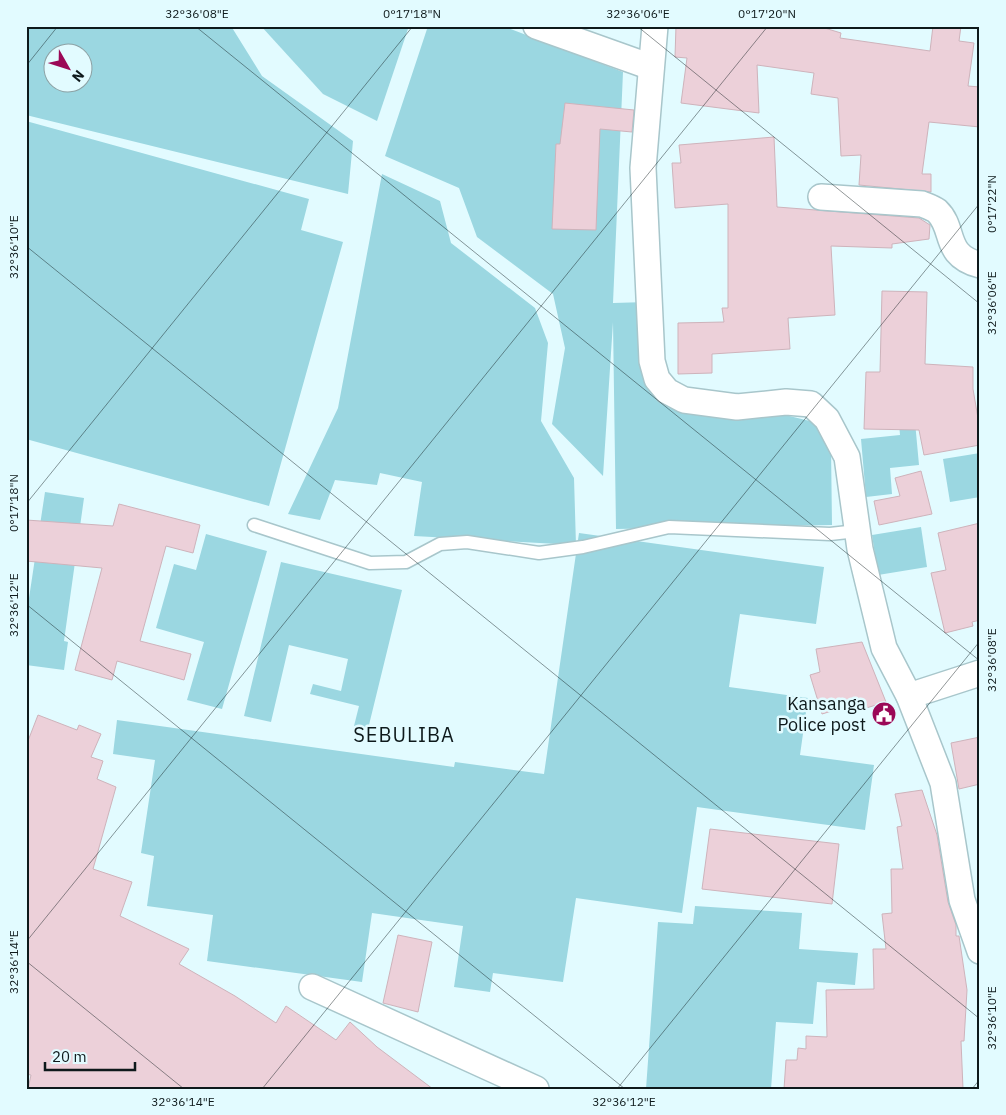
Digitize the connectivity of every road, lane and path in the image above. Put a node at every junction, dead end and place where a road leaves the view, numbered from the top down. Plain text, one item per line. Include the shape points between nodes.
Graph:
1 (536, 26) edge
2 (655, 26) edge
3 (652, 67) junction
4 (821, 197) dead end
5 (980, 265) edge
6 (254, 525) dead end
7 (857, 531) junction
8 (980, 673) edge
9 (909, 696) junction
10 (980, 951) edge
11 (312, 987) dead end
12 (536, 1089) edge

1 - 3 street
2 - 3 street
3 - 7 street via 643,168 652,361 657,379 667,391 684,400 737,407 786,402 811,404 828,419 846,457
4 - 5 street via 922,204 936,210 945,221 951,244 970,263
6 - 7 lane via 370,563 406,562 440,544 467,542 539,553 583,547 669,527 830,534
7 - 9 street via 884,648
8 - 9 street
9 - 10 street via 943,783 962,900
11 - 12 street

